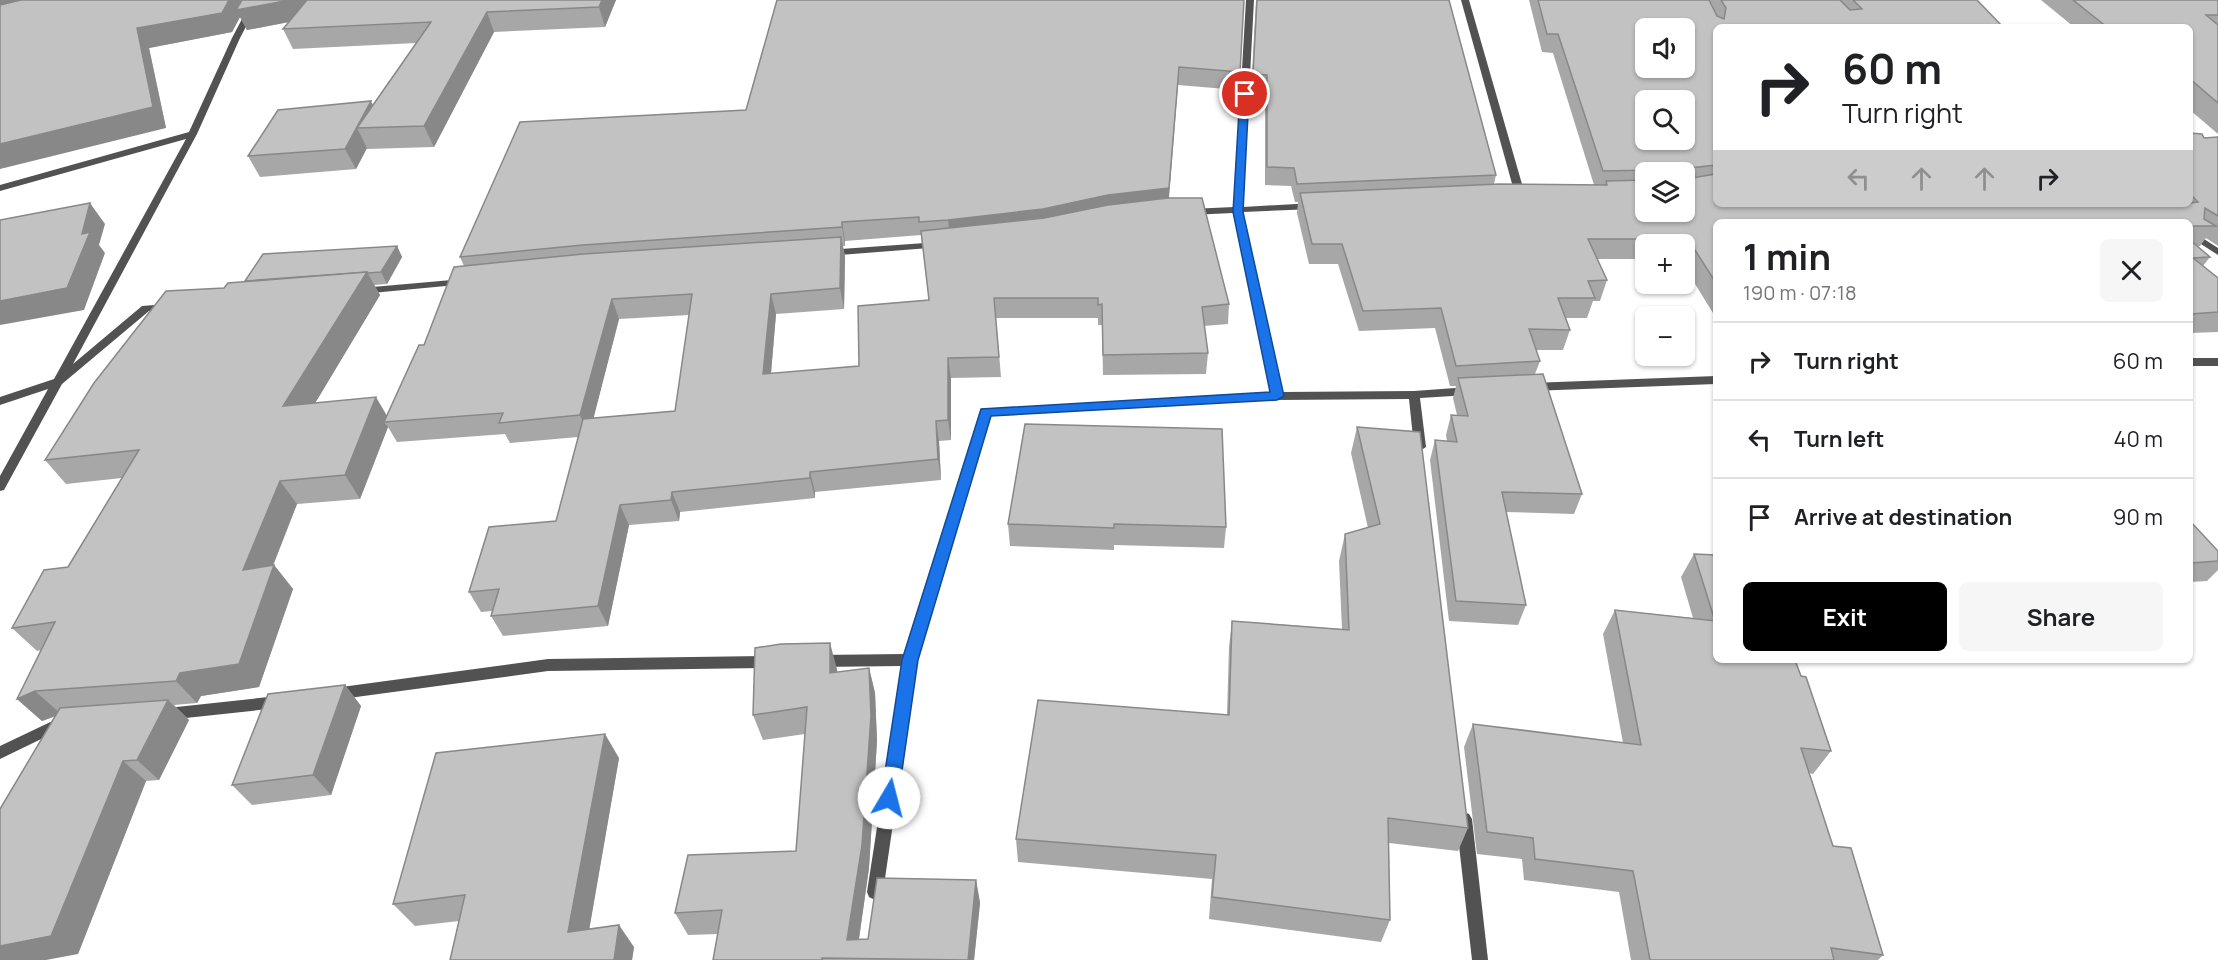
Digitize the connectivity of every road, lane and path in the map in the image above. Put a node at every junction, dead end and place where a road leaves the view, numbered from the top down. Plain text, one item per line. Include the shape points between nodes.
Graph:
1 (256, 0) edge
2 (1250, 0) edge
3 (1465, 0) edge
4 (193, 134) junction
5 (0, 188) edge
6 (1510, 198) edge
7 (1521, 198) junction
8 (1533, 198) edge
9 (1328, 205) edge
10 (1179, 212) edge
11 (1238, 212) junction
12 (2193, 235) edge
13 (950, 244) edge
14 (2218, 252) edge
15 (818, 254) edge
16 (473, 281) edge
17 (344, 293) edge
18 (181, 306) edge
19 (2193, 362) edge
20 (2218, 362) edge
21 (1713, 380) edge
22 (59, 381) junction
23 (1517, 388) edge
24 (1483, 390) edge
25 (1414, 395) junction
26 (1277, 396) junction
27 (0, 401) edge
28 (1422, 466) edge
29 (0, 487) edge
30 (910, 660) junction
31 (805, 661) edge
32 (781, 662) edge
33 (318, 696) edge
34 (295, 699) edge
35 (155, 715) edge
36 (72, 722) edge
37 (0, 753) edge
38 (1462, 807) edge
39 (874, 902) edge
40 (1480, 960) edge

1 - 4 street
2 - 11 street
3 - 7 street
4 - 5 street
4 - 22 street
6 - 7 street
7 - 8 street
9 - 11 street
10 - 11 street
11 - 26 street
12 - 14 street
13 - 15 street
16 - 17 street
18 - 22 street via 146,308
19 - 20 street
21 - 23 street
22 - 27 street
22 - 29 street
24 - 25 street
25 - 26 street
25 - 28 street
26 - 30 street via 985,412
30 - 31 street
30 - 39 street
32 - 33 street via 548,665
34 - 35 street
36 - 37 street via 61,722
38 - 40 street

